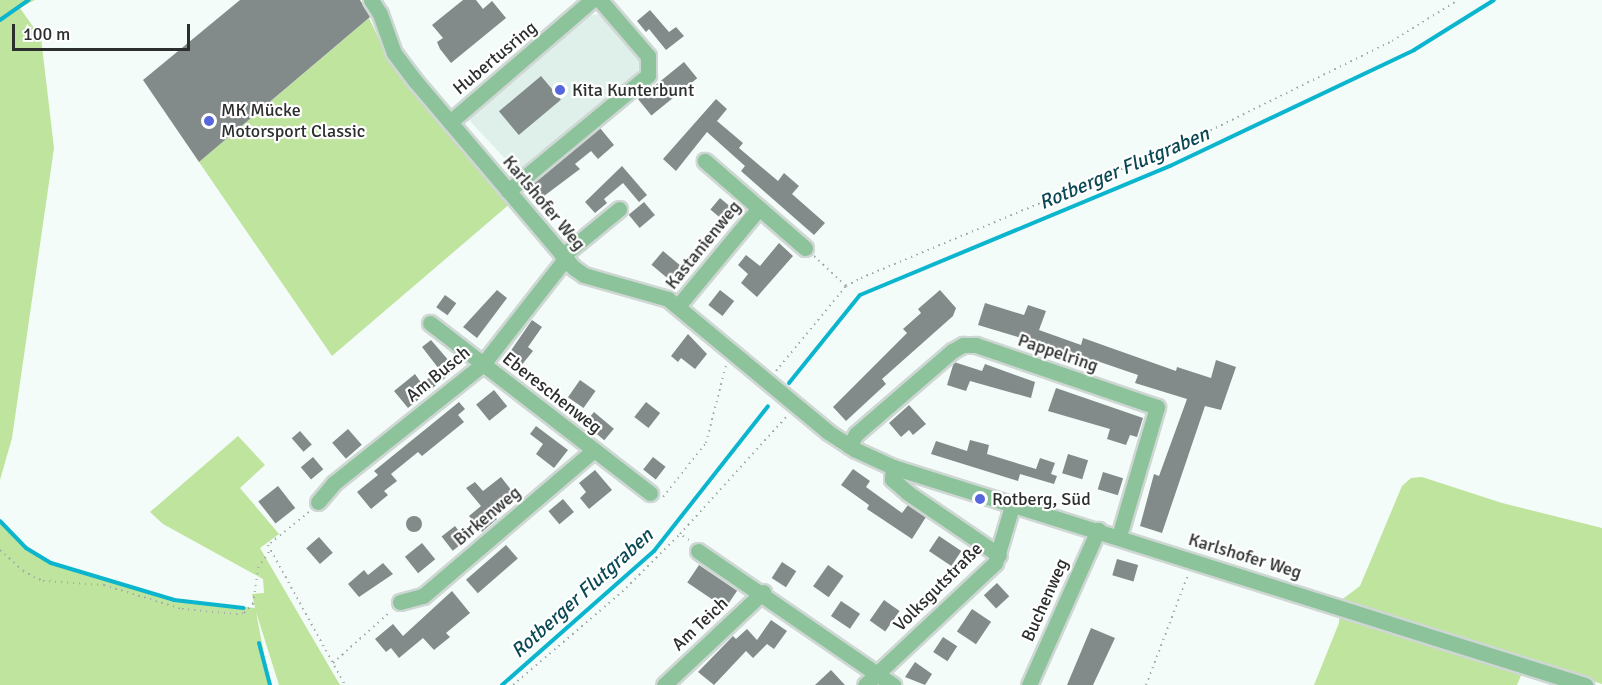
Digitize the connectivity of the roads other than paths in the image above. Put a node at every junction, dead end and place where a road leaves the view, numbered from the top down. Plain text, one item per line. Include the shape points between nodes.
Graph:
1 (371, 0) edge
2 (592, 0) edge
3 (600, 0) edge
4 (450, 122) junction
5 (705, 161) dead end
6 (508, 191) junction
7 (759, 208) junction
8 (619, 209) dead end
9 (805, 248) road end
10 (564, 258) junction
11 (678, 306) junction
12 (430, 323) dead end
13 (483, 364) junction
14 (849, 446) junction
15 (594, 450) junction
16 (892, 467) junction
17 (650, 493) road end
18 (318, 502) road end
19 (1013, 503) junction
20 (1098, 530) junction
21 (1119, 537) junction
22 (698, 551) road end
23 (999, 555) junction
24 (763, 592) junction
25 (400, 602) road end
26 (878, 673) junction
27 (664, 685) edge
28 (865, 685) edge
29 (893, 685) edge
30 (1029, 685) edge
31 (1585, 685) edge

1 - 4 street, Karlshofer Weg via 394,53
2 - 4 street, Hubertusring
3 - 6 street via 648,56 648,75
4 - 6 street, Karlshofer Weg
5 - 7 street, Kastanienweg
6 - 10 street, Karlshofer Weg
7 - 9 street, Kastanienweg
7 - 11 street, Kastanienweg
8 - 10 street, Am Busch
10 - 11 street, Karlshofer Weg via 584,275 656,295
10 - 13 street, Am Busch
11 - 14 street, Karlshofer Weg
12 - 13 street, Ebereschenweg
13 - 15 street, Ebereschenweg
13 - 18 street, Am Busch via 334,483
14 - 16 street, Karlshofer Weg
14 - 21 street, Pappelring via 856,434 952,351 963,345 987,349 1157,407
15 - 17 street, Ebereschenweg
15 - 25 street, Birkenweg via 423,596
16 - 19 street, Karlshofer Weg
16 - 23 street via 892,478 908,493
19 - 20 street, Karlshofer Weg
19 - 23 street, Volksgutstraße
20 - 21 street, Karlshofer Weg
20 - 30 street, Buchenweg
21 - 31 street, Karlshofer Weg
22 - 24 street
23 - 26 street, Volksgutstraße
24 - 26 street
24 - 27 street, Am Teich
26 - 28 street, Volksgutstraße
26 - 29 street

